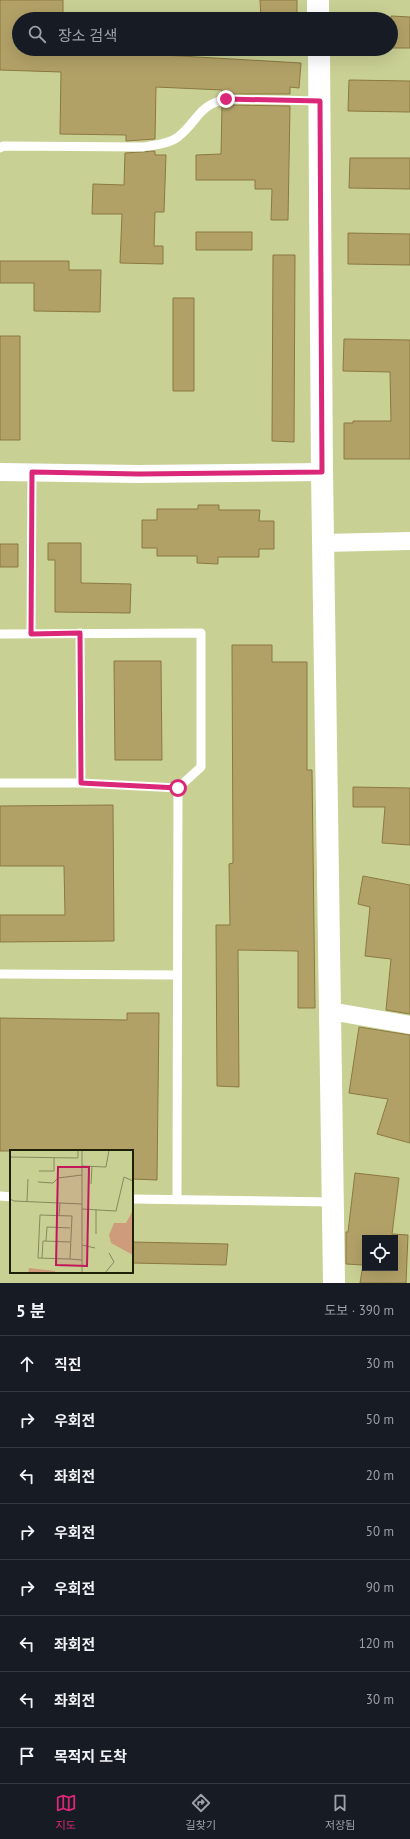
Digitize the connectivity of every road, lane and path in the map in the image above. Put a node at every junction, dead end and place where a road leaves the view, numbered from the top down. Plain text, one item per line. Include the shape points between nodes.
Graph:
1 (318, 0) edge
2 (318, 12) edge
3 (319, 56) edge
4 (320, 101) junction
5 (0, 148) edge
6 (0, 472) edge
7 (32, 472) junction
8 (322, 472) junction
9 (410, 540) edge
10 (324, 543) junction
11 (80, 633) junction
12 (0, 634) edge
13 (31, 634) junction
14 (0, 783) edge
15 (81, 783) junction
16 (178, 788) junction
17 (0, 974) edge
18 (177, 975) junction
19 (330, 1011) junction
20 (410, 1025) edge
21 (0, 1196) edge
22 (10, 1197) edge
23 (133, 1199) edge
24 (177, 1200) junction
25 (333, 1202) junction
26 (334, 1283) edge

1 - 2 street
3 - 4 street
4 - 5 lane via 226,99 214,102 202,109 178,137 165,143 142,147
4 - 8 street
6 - 7 street
7 - 8 street
7 - 13 lane
8 - 10 street
9 - 10 street
10 - 19 street
11 - 13 lane
11 - 15 lane
11 - 16 lane via 201,633 201,767
12 - 13 lane
14 - 15 lane
15 - 16 lane
16 - 18 lane
17 - 18 lane
18 - 24 lane
19 - 20 street
19 - 25 street
21 - 22 lane
23 - 24 lane
24 - 25 lane
25 - 26 street

